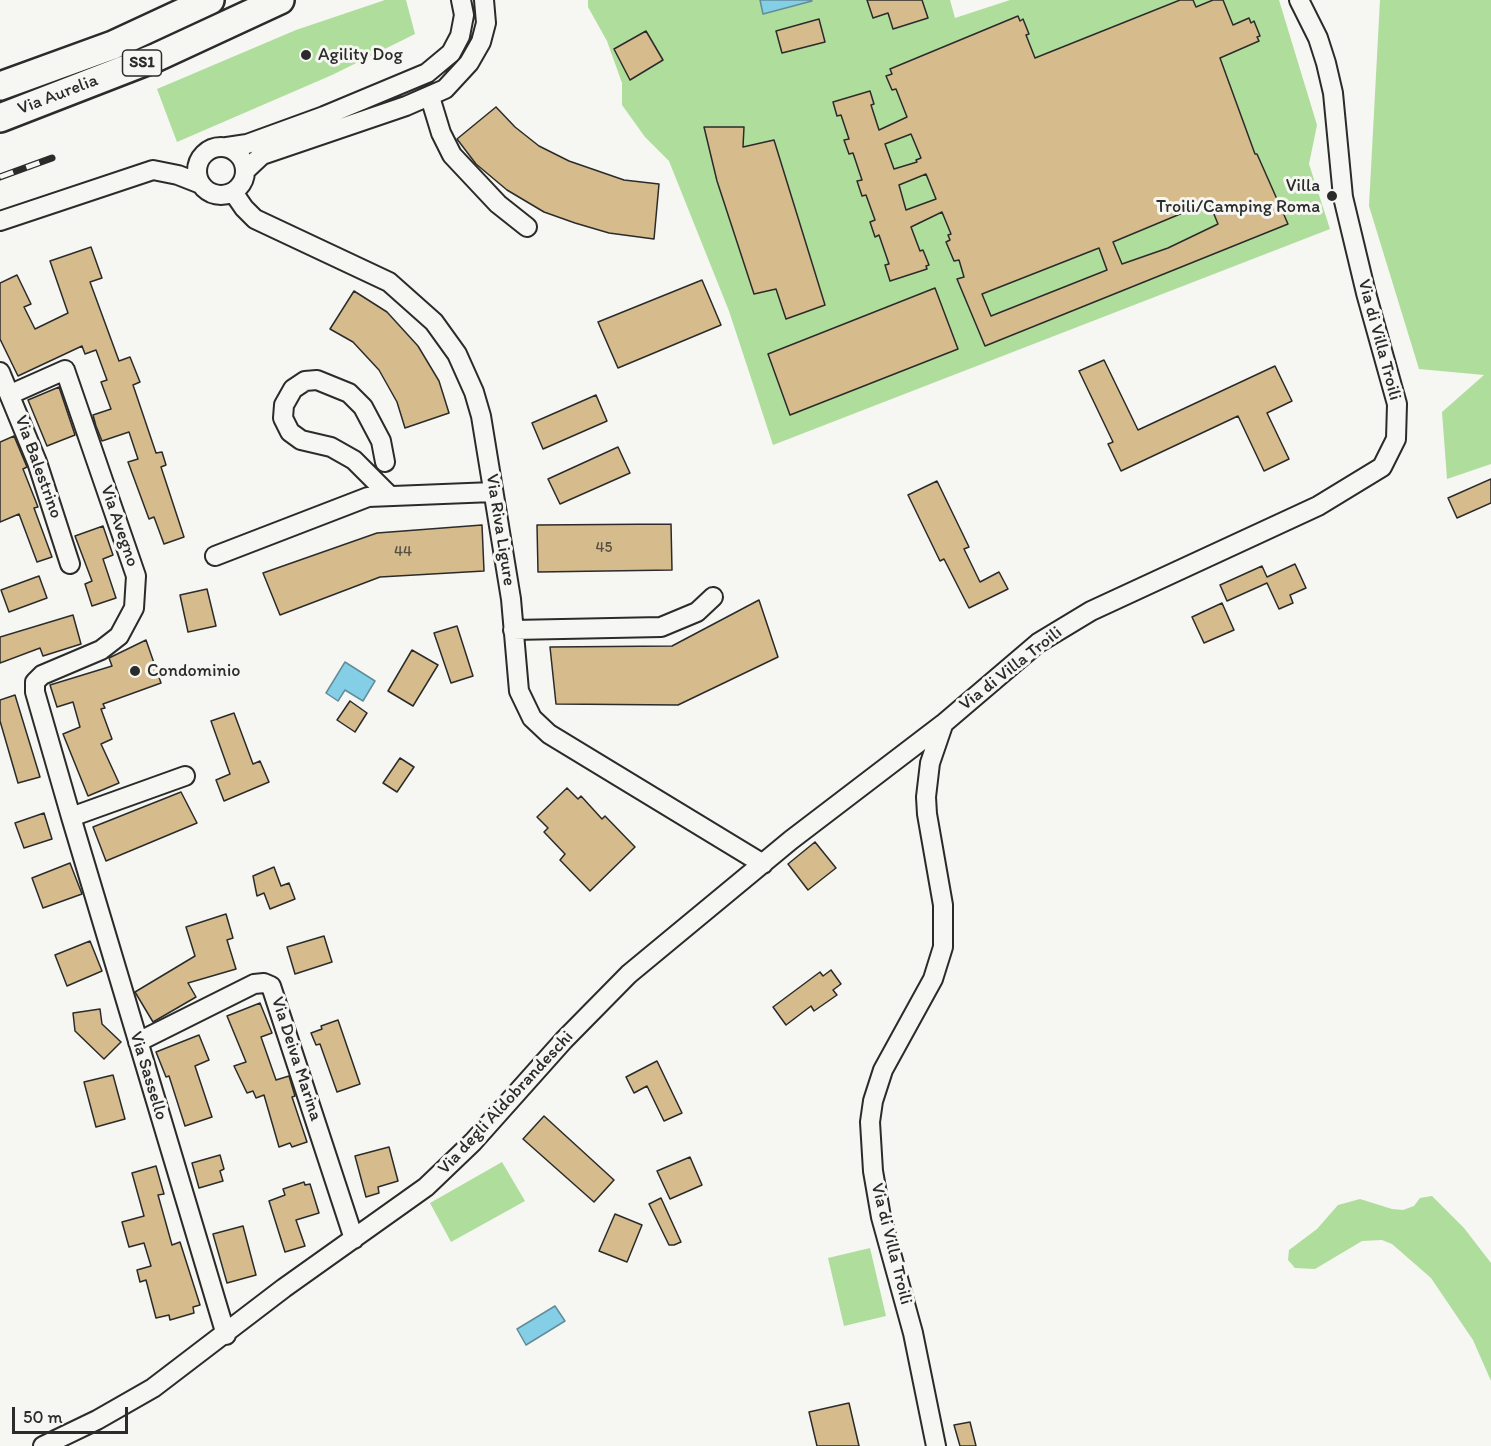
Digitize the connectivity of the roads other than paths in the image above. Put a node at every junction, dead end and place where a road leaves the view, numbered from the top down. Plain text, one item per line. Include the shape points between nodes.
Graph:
1 (210, 0) edge
2 (280, 0) edge
3 (461, 0) edge
4 (484, 0) edge
5 (1299, 0) edge
6 (0, 86) edge
7 (430, 97) junction
8 (0, 118) edge
9 (227, 147) junction
10 (203, 155) junction
11 (157, 170) junction
12 (246, 170) junction
13 (201, 184) junction
14 (233, 192) junction
15 (0, 221) edge
16 (527, 227) dead end
17 (0, 372) edge
18 (11, 394) junction
19 (385, 462) dead end
20 (493, 492) junction
21 (390, 496) junction
22 (215, 556) dead end
23 (70, 564) dead end
24 (713, 597) dead end
25 (513, 630) junction
26 (943, 724) junction
27 (185, 776) dead end
28 (71, 817) junction
29 (763, 864) junction
30 (138, 1042) junction
31 (354, 1239) junction
32 (225, 1335) junction
33 (43, 1446) edge
34 (936, 1446) edge

1 - 6 highway, Via Aurelia / SS1 via 113,45
2 - 8 highway, Via Aurelia / SS1 via 158,57
3 - 9 street via 463,26 456,45 427,73 324,116 247,144
4 - 7 street via 486,23 476,53 450,84
5 - 26 street, Via di Villa Troili via 1326,63 1333,93 1343,197 1396,396 1398,429 1391,455 1376,473 1318,506 1073,621 1023,655
7 - 12 street via 262,155
7 - 16 street via 452,155 498,204
9 - 10 street
9 - 12 street via 242,157
10 - 11 street
10 - 13 street via 197,170
11 - 13 street
11 - 15 street
12 - 14 street via 243,183
13 - 14 street via 216,195
14 - 20 street, Via Riva Ligure via 255,219 389,282 434,322 457,354 474,392
17 - 18 street, Via Balestrino
18 - 23 street, Via Balestrino
18 - 28 street, Via Avegno via 65,370 136,576 134,608 119,636 35,682
19 - 21 street via 363,407 349,393 318,380 305,381 293,388 284,405 283,418 290,432 354,460
20 - 21 street
20 - 25 street, Via Riva Ligure
21 - 22 street via 368,497
24 - 25 street via 697,612 661,627
25 - 29 street, Via Riva Ligure via 519,691 527,711 540,726
26 - 29 street, Via degli Aldobrandeschi
26 - 34 street, Via di Villa Troili via 930,764 926,797 943,905 943,947 933,979 883,1070 870,1122 881,1218 914,1333
27 - 28 street
28 - 30 street, Via Sassello
29 - 31 street, Via degli Aldobrandeschi via 629,974 447,1168
30 - 31 street, Via Deiva Marina via 254,984 272,986
30 - 32 street, Via Sassello
31 - 32 street, Via degli Aldobrandeschi
32 - 33 street, Via degli Aldobrandeschi via 145,1393

